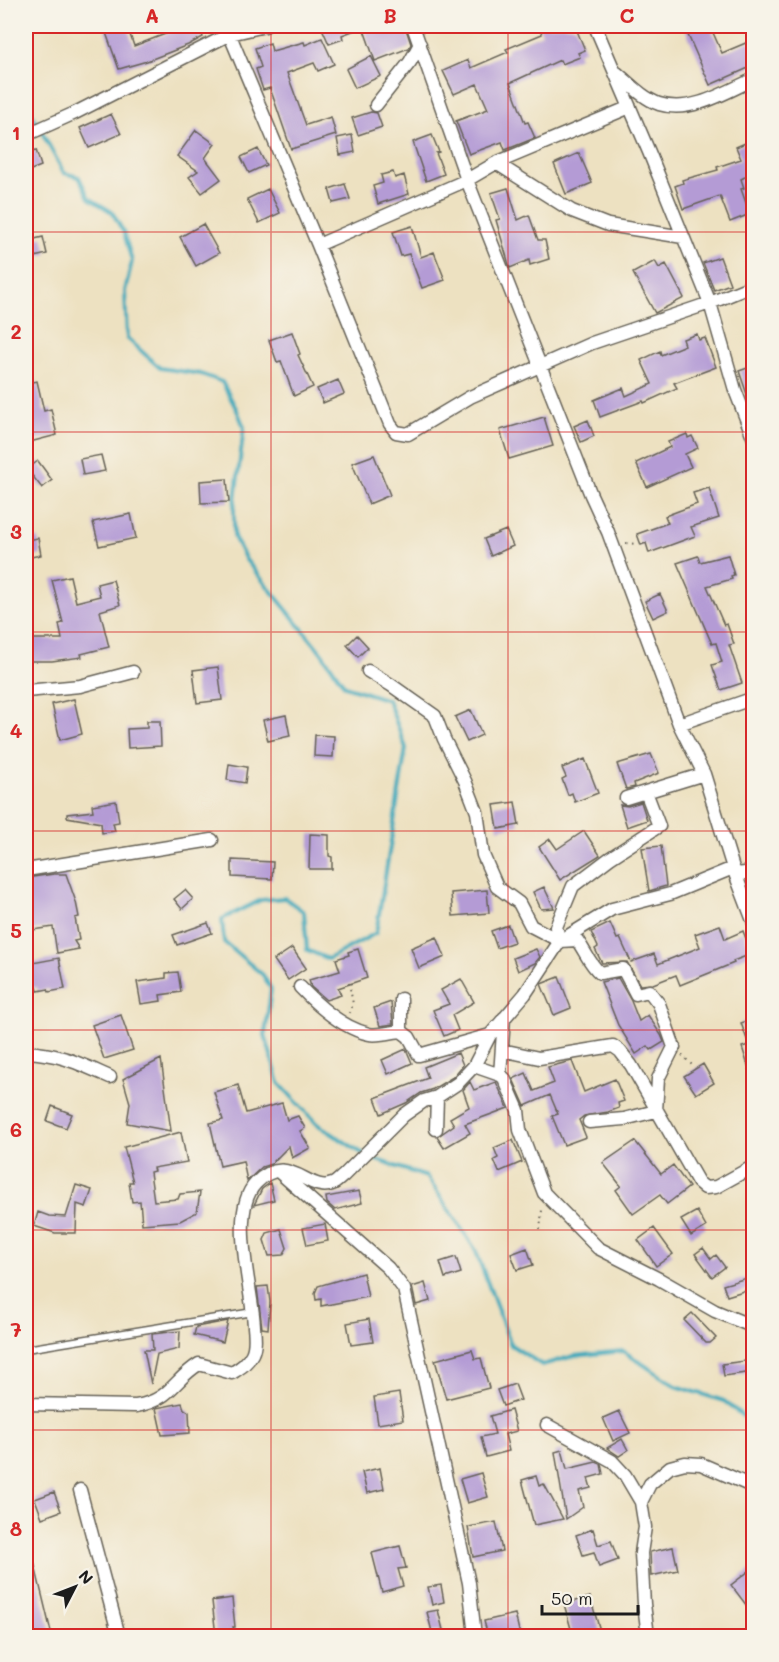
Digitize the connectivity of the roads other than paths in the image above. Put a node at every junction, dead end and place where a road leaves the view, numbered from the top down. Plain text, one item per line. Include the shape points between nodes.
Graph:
1 (265, 26) edge
2 (413, 26) edge
3 (595, 26) edge
4 (228, 30) edge
5 (420, 44) junction
6 (614, 71) junction
7 (753, 79) edge
8 (376, 105) dead end
9 (630, 107) junction
10 (26, 135) edge
11 (496, 164) junction
12 (466, 180) junction
13 (683, 237) junction
14 (318, 245) junction
15 (753, 285) edge
16 (710, 303) junction
17 (541, 365) junction
18 (753, 439) edge
19 (368, 671) dead end
20 (133, 672) dead end
21 (26, 691) edge
22 (753, 698) edge
23 (679, 724) junction
24 (704, 774) junction
25 (646, 792) junction
26 (626, 798) dead end
27 (212, 840) dead end
28 (26, 870) edge
29 (734, 871) junction
30 (753, 872) edge
31 (753, 923) edge
32 (560, 941) junction
33 (300, 987) dead end
34 (402, 999) dead end
35 (504, 1017) junction
36 (401, 1031) junction
37 (490, 1035) junction
38 (502, 1050) junction
39 (26, 1052) edge
40 (474, 1066) junction
41 (500, 1075) junction
42 (110, 1077) dead end
43 (437, 1097) junction
44 (656, 1111) junction
45 (589, 1122) dead end
46 (436, 1129) dead end
47 (753, 1166) edge
48 (278, 1171) junction
49 (254, 1312) junction
50 (753, 1327) edge
51 (26, 1349) edge
52 (26, 1404) edge
53 (547, 1425) dead end
54 (753, 1487) edge
55 (80, 1490) dead end
56 (641, 1502) junction
57 (119, 1636) edge
58 (475, 1636) edge
59 (648, 1636) edge

1 - 4 street
2 - 5 street
3 - 6 street
4 - 10 street via 75,113
4 - 14 street
5 - 8 street
5 - 12 street
6 - 7 street via 642,95 675,106 692,105
6 - 9 street
9 - 11 street
9 - 13 street
11 - 12 street
11 - 13 street via 572,211 608,225
12 - 14 street
12 - 17 street
13 - 16 street
14 - 17 street via 396,432 408,434 470,397
15 - 16 street
16 - 17 street via 592,343
16 - 18 street
17 - 23 street
19 - 32 street via 435,716 477,812 483,855 497,887 519,903 531,926
20 - 21 street via 80,686
22 - 23 street
23 - 24 street
24 - 25 street
24 - 29 street
25 - 26 street
25 - 32 street via 659,826 573,886 556,927
27 - 28 street
29 - 30 street
29 - 31 street
29 - 32 street via 612,909
32 - 35 street via 525,994
32 - 44 street via 578,940 593,968 600,973 623,969 636,994 649,991 659,1004 674,1047 658,1079
33 - 36 street via 318,1006 346,1024 370,1034
34 - 36 street
35 - 37 street
35 - 38 street
36 - 37 street via 419,1055
37 - 40 street
38 - 41 street
38 - 44 street via 539,1058 613,1046 631,1065
39 - 42 street via 64,1057
40 - 41 street
40 - 43 street
41 - 50 street via 518,1110 520,1130 544,1192 598,1248 715,1311
43 - 46 street
43 - 48 street via 404,1114 332,1184 324,1186 291,1171
44 - 45 street
44 - 47 street via 705,1188 716,1187
48 - 49 street via 255,1184 244,1206 243,1238
48 - 58 street via 388,1268 404,1289 469,1583
49 - 51 lane
49 - 52 street via 252,1353 244,1366 232,1372 199,1364 150,1404
53 - 56 street via 612,1461
54 - 56 street via 701,1464 685,1463 660,1474
55 - 57 street
56 - 59 street

